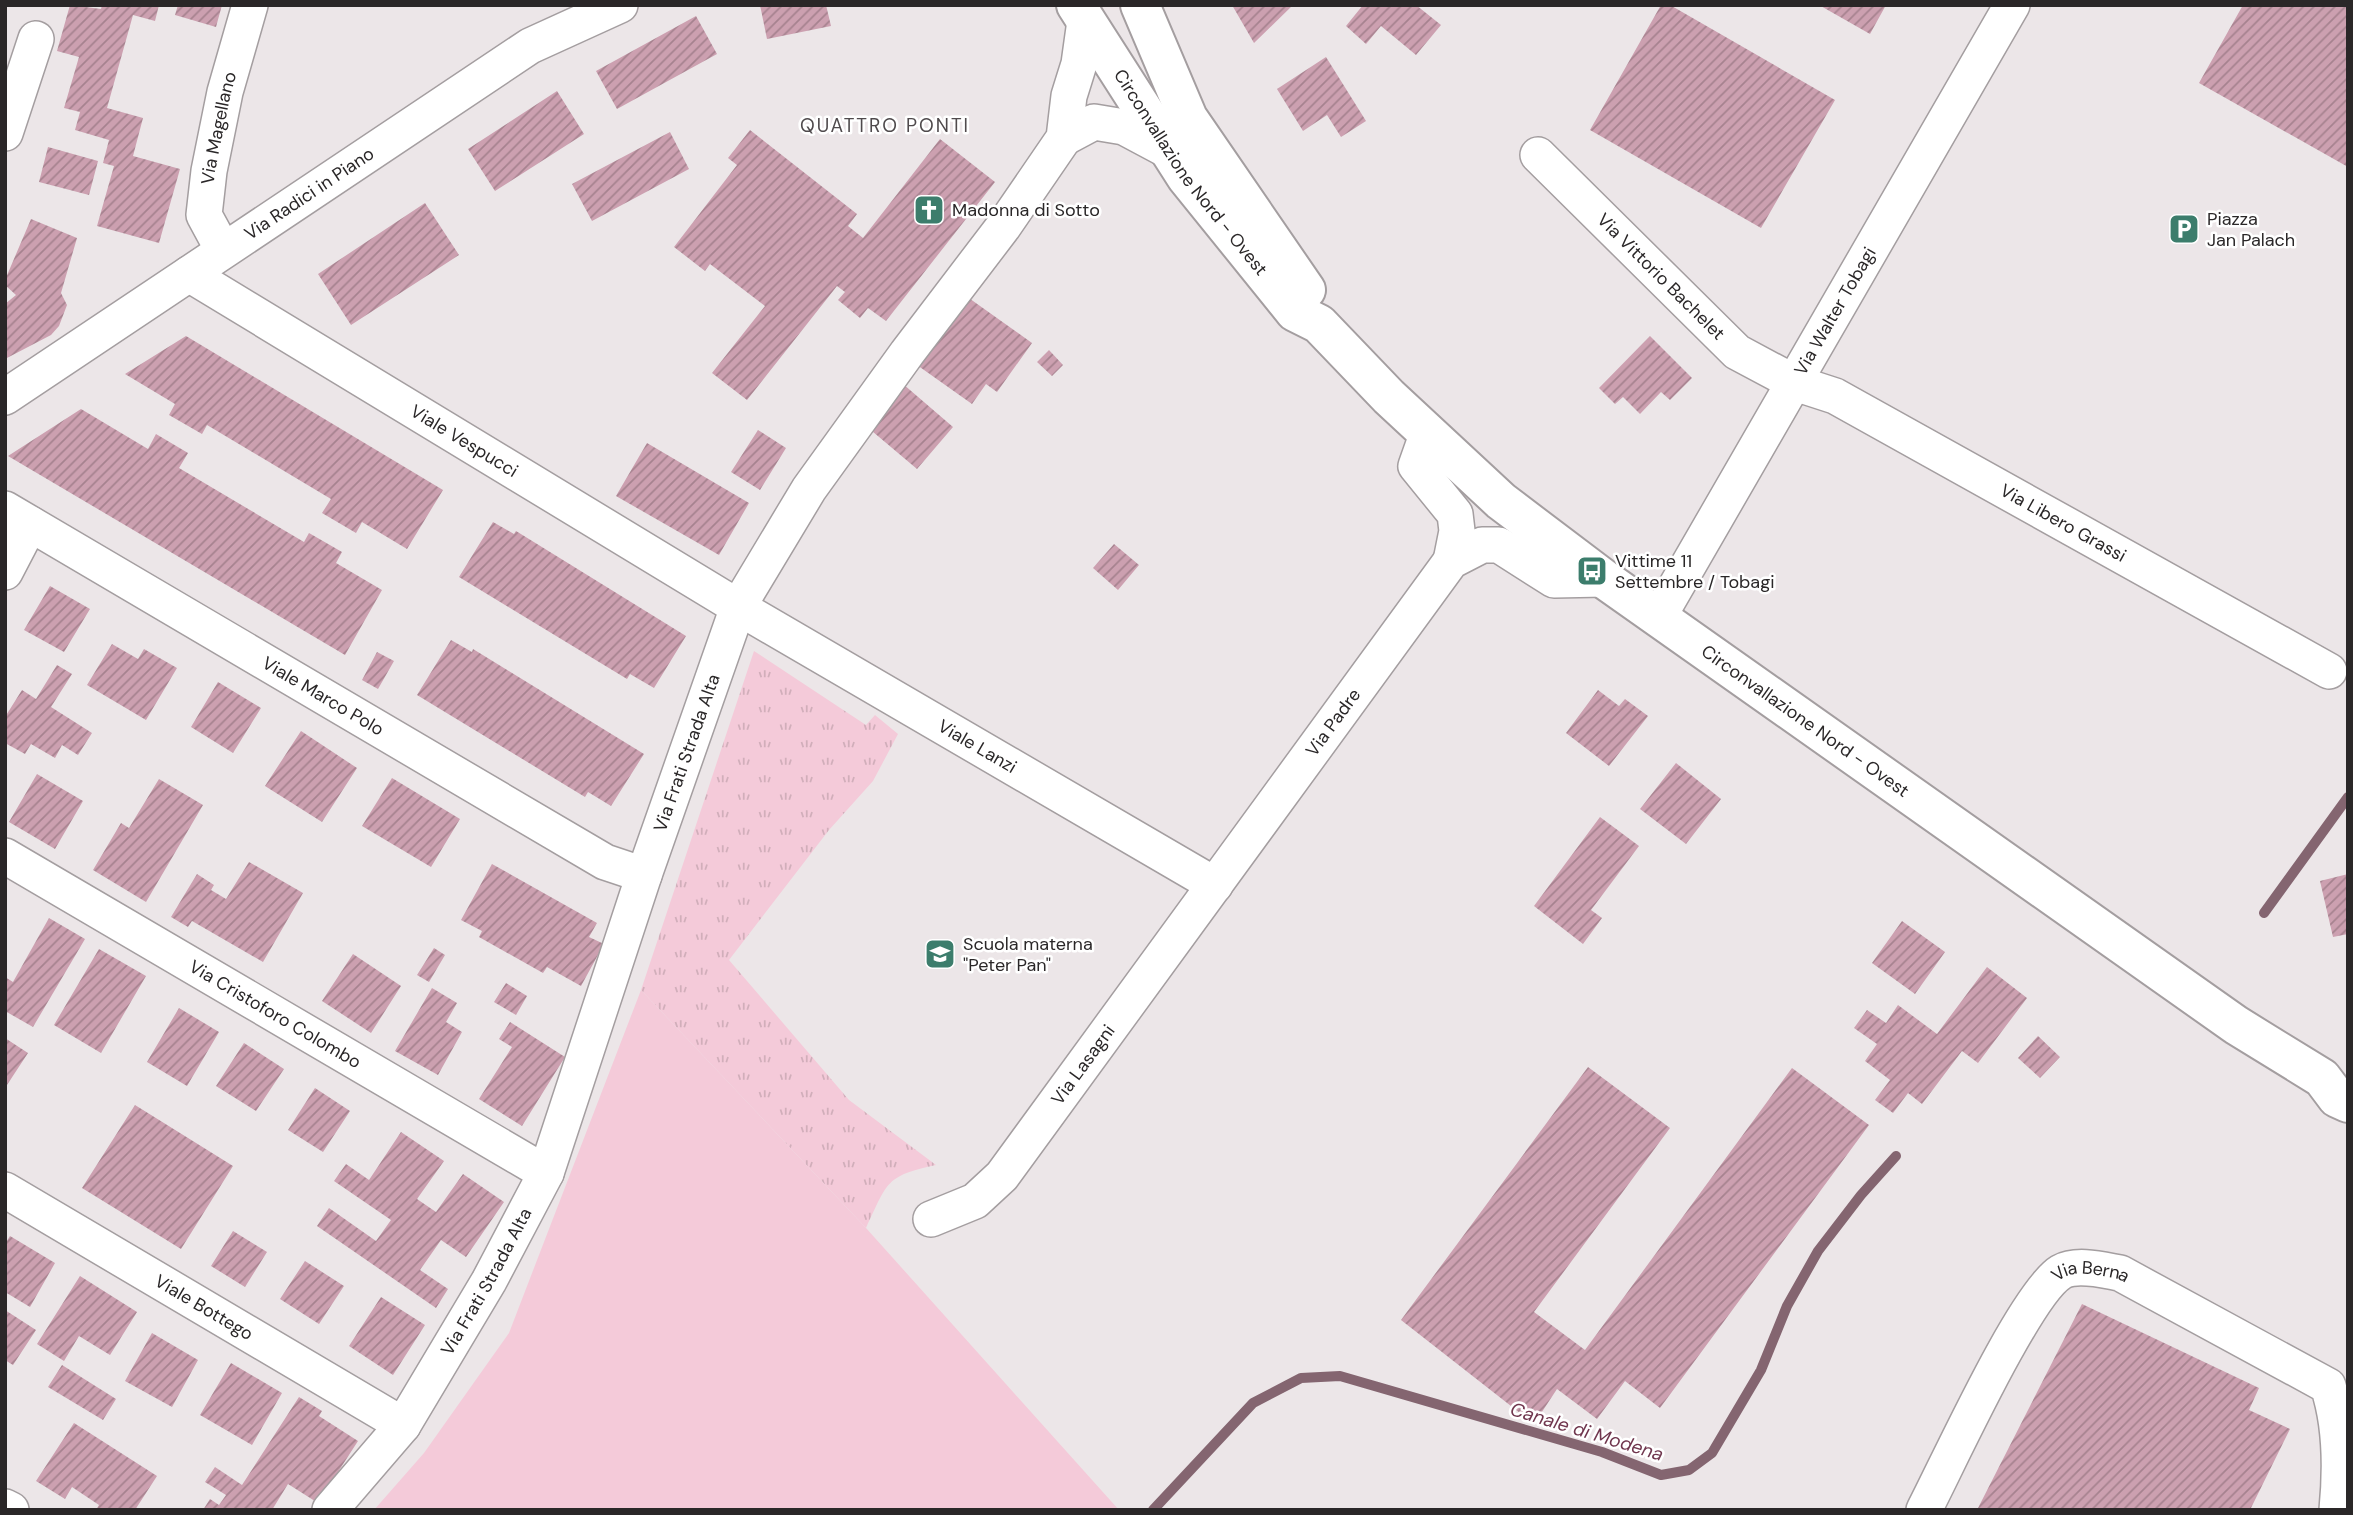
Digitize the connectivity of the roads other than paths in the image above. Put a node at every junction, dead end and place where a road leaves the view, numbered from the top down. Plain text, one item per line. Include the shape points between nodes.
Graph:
1 (250, 5) edge
2 (620, 5) edge
3 (1140, 5) edge
4 (2012, 5) edge
5 (1081, 13) edge
6 (36, 39) dead end
7 (5, 133) edge
8 (1064, 138) junction
9 (1169, 151) junction
10 (1538, 155) dead end
11 (223, 250) junction
12 (189, 274) junction
13 (1320, 324) junction
14 (1795, 383) junction
15 (5, 397) edge
16 (1428, 432) junction
17 (18, 517) edge
18 (1451, 561) junction
19 (5, 572) edge
20 (1604, 579) junction
21 (738, 607) junction
22 (1659, 616) junction
23 (2329, 671) dead end
24 (5, 856) edge
25 (644, 875) junction
26 (1215, 885) junction
27 (2339, 1087) edge
28 (546, 1173) junction
29 (5, 1190) edge
30 (931, 1219) dead end
31 (403, 1425) junction
32 (5, 1507) edge
33 (10, 1510) edge
34 (330, 1510) edge
35 (1924, 1510) edge
36 (2337, 1510) edge

1 - 11 street, Via Magellano via 225,92 204,215
2 - 11 street, Via Radici in Piano via 530,46
3 - 13 main road, Circonvallazione Nord - Ovest via 1188,118 1315,303
4 - 14 street, Via Walter Tobagi
5 - 8 street, Via Frati Strada Alta via 1079,64
5 - 9 main road, Circonvallazione Nord - Ovest
6 - 7 street
8 - 9 street via 1094,121 1124,127
8 - 21 street, Via Frati Strada Alta via 809,489
9 - 13 main road, Circonvallazione Nord - Ovest via 1295,312
10 - 14 street, Via Vittorio Bachelet via 1737,352
11 - 12 street, Via Radici in Piano
12 - 15 street, Via Radici in Piano
12 - 21 street, Viale Vespucci
13 - 16 main road, Circonvallazione Nord - Ovest
14 - 22 street, Via Walter Tobagi
14 - 23 street, Via Libero Grassi via 1835,396
16 - 18 street, Via Padre via 1416,466 1455,513
16 - 20 main road, Circonvallazione Nord - Ovest via 1501,501
17 - 19 street
17 - 25 street, Viale Marco Polo via 605,862
18 - 20 street, Via Padre via 1482,545 1499,545 1554,580
18 - 26 street, Via Padre
20 - 22 main road, Circonvallazione Nord - Ovest
21 - 25 street, Via Frati Strada Alta
21 - 26 street, Viale Lanzi
22 - 27 main road, Circonvallazione Nord - Ovest via 2236,1025
24 - 28 street, Via Cristoforo Colombo
25 - 28 street, Via Frati Strada Alta
26 - 30 street, Via Lasagni via 1002,1176 975,1201
28 - 31 street, Via Frati Strada Alta via 489,1281
29 - 31 street, Viale Bottego
31 - 34 street, Via Frati Strada Alta
32 - 33 street
35 - 36 street, Via Berna via 2045,1284 2064,1270 2087,1268 2120,1273 2328,1385 2335,1408 2340,1478

